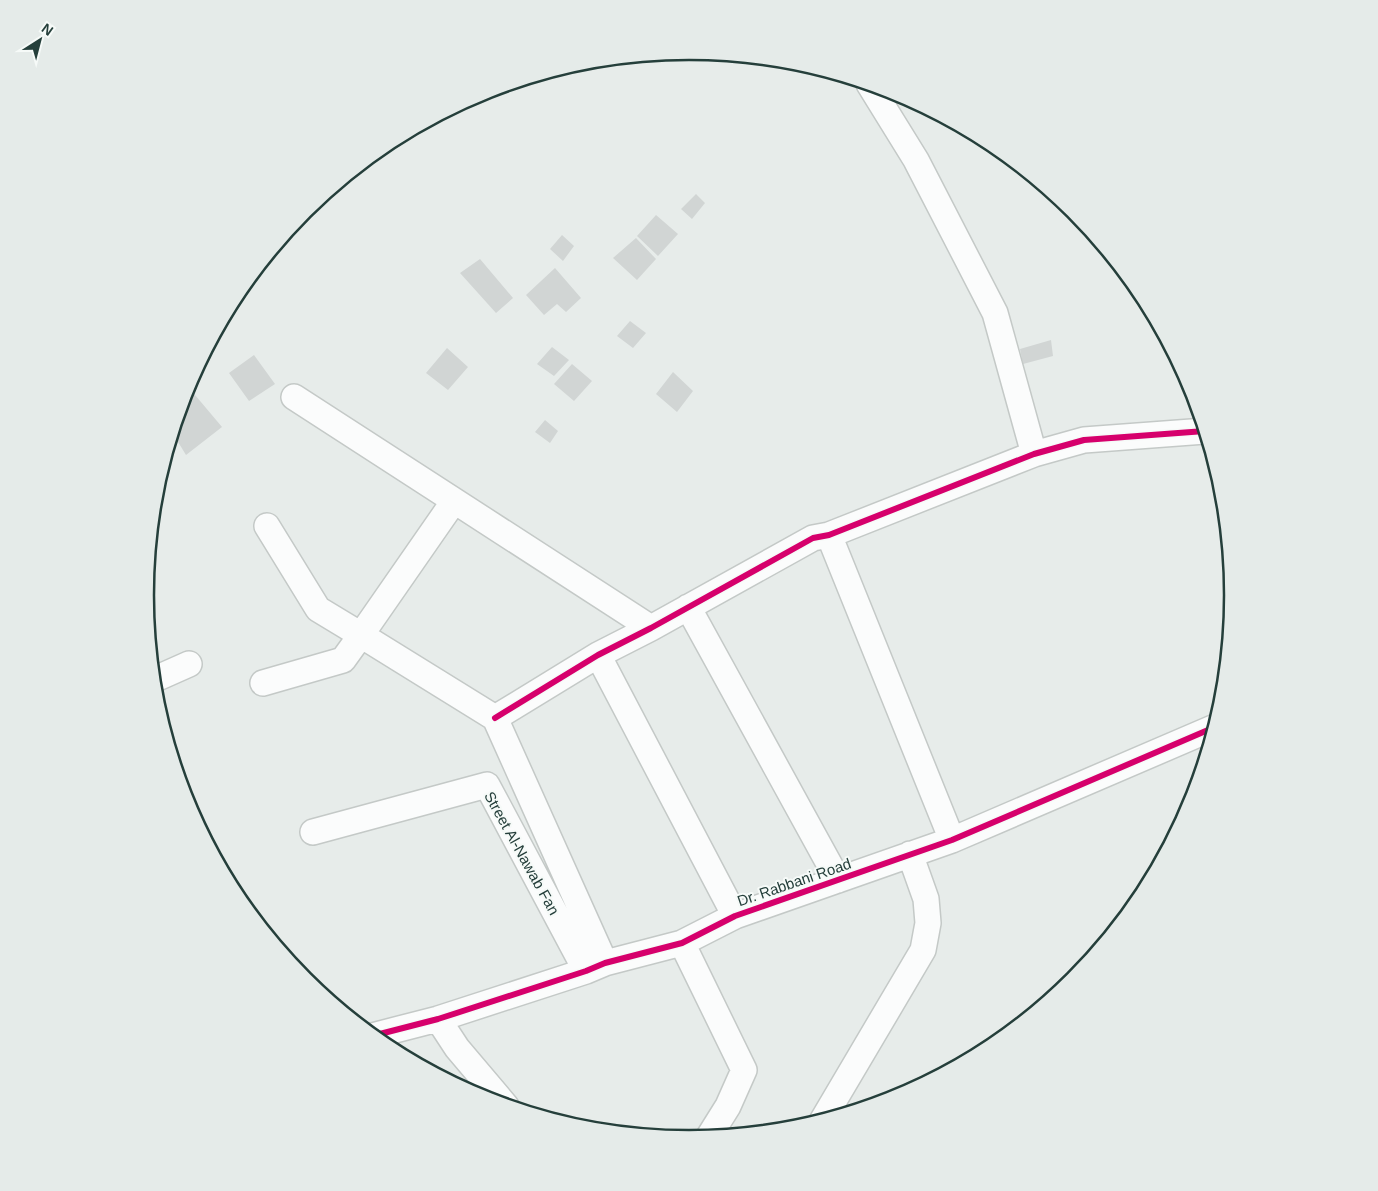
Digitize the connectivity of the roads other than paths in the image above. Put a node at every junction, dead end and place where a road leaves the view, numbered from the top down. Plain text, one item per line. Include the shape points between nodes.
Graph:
1 (875, 93) edge
2 (294, 397) dead end
3 (1198, 431) edge
4 (1034, 454) junction
5 (454, 501) junction
6 (267, 526) dead end
7 (829, 535) junction
8 (688, 607) junction
9 (651, 628) junction
10 (361, 635) junction
11 (598, 655) junction
12 (190, 664) dead end
13 (160, 677) edge
14 (263, 683) dead end
15 (495, 718) junction
16 (1207, 731) edge
17 (518, 768) junction
18 (487, 785) junction
19 (313, 832) dead end
20 (952, 840) junction
21 (910, 854) junction
22 (838, 880) junction
23 (735, 916) junction
24 (682, 943) junction
25 (596, 967) junction
26 (438, 1020) junction
27 (381, 1034) edge
28 (497, 1095) edge
29 (827, 1113) edge
30 (713, 1130) edge

1 - 4 street via 916,160 995,313
2 - 5 street
3 - 4 street via 1084,440
4 - 7 street
5 - 9 street
5 - 10 street
6 - 10 street via 318,609
7 - 8 street via 813,538
7 - 20 street
8 - 9 street
8 - 22 street
9 - 11 street
10 - 14 street via 343,660
10 - 15 street
11 - 15 street
11 - 23 street
12 - 13 street
15 - 17 street
16 - 20 street, Dr. Rabbani Road
17 - 18 street
17 - 25 street
18 - 19 street, Street Al-Nawab Fan
18 - 25 street, Street Al-Nawab Fan
20 - 21 street, Dr. Rabbani Road
21 - 22 street, Dr. Rabbani Road
21 - 29 street via 926,899 928,923 923,950
22 - 23 street, Dr. Rabbani Road
23 - 24 street, Dr. Rabbani Road
24 - 25 street, Dr. Rabbani Road
24 - 30 street via 744,1070
25 - 26 street, Dr. Rabbani Road
26 - 27 street, Dr. Rabbani Road
26 - 28 street

